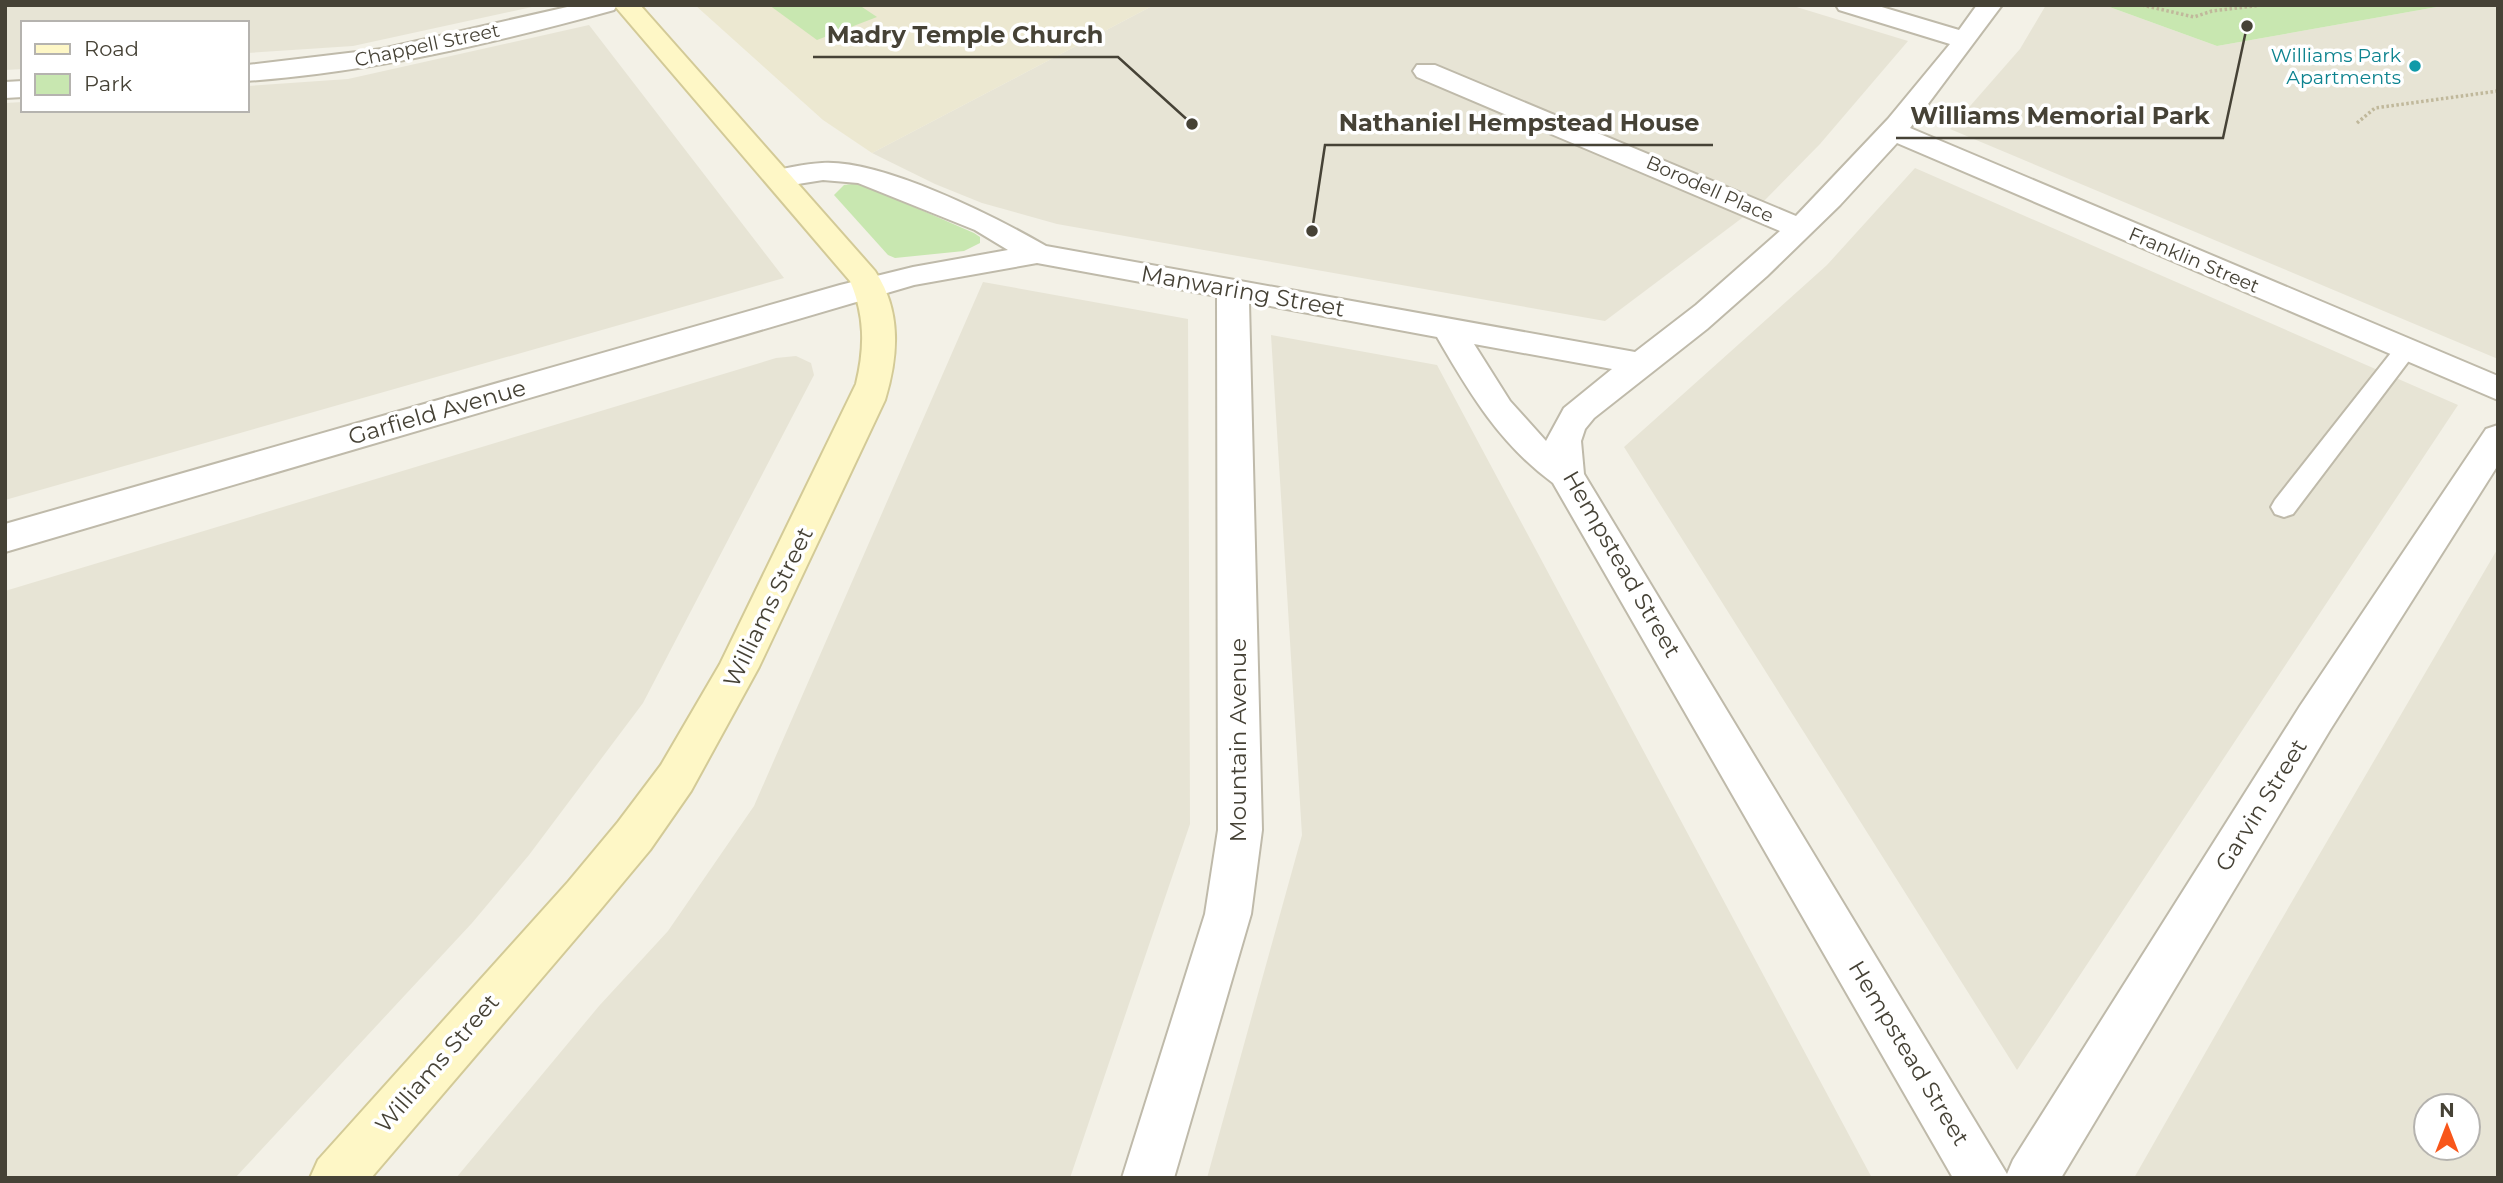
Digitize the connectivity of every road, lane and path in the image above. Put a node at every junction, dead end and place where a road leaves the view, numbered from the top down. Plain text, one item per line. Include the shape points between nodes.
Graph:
1 (605, 5) edge
2 (626, 5) edge
3 (1848, 5) edge
4 (1990, 5) edge
5 (2142, 5) edge
6 (2262, 5) edge
7 (1965, 40) junction
8 (1426, 71) dead end
9 (248, 73) edge
10 (2498, 91) edge
11 (2357, 123) dead end
12 (1891, 130) junction
13 (779, 178) junction
14 (1799, 228) junction
15 (1037, 254) junction
16 (869, 287) junction
17 (1233, 290) junction
18 (1449, 329) junction
19 (2406, 349) junction
20 (1641, 364) junction
21 (2498, 389) edge
22 (2498, 437) edge
23 (1566, 474) junction
24 (2284, 507) dead end
25 (5, 538) edge
26 (336, 1178) edge
27 (1148, 1178) edge
28 (1982, 1178) edge
29 (2031, 1178) edge

1 - 9 street, Chappell Street via 315,68
2 - 13 street, Williams Street
3 - 7 street
4 - 7 street, Hempstead Street
5 - 6 path via 2194,17
7 - 12 street, Hempstead Street
8 - 14 street, Borodell Place
10 - 11 path via 2375,107
12 - 14 street, Hempstead Street
12 - 19 street, Franklin Street
13 - 15 street, Manwaring Street via 823,172 863,175 986,223
13 - 16 street, Williams Street via 850,258
14 - 20 street, Hempstead Street via 1734,289
15 - 16 street, Manwaring Street
15 - 17 street, Manwaring Street
16 - 25 street, Garfield Avenue
16 - 26 street, Williams Street via 882,347 868,400 711,721 634,836
17 - 18 street, Manwaring Street
17 - 27 street, Mountain Avenue via 1240,830 1228,914
18 - 20 street, Manwaring Street
18 - 23 street via 1504,420 1526,445
19 - 21 street, Franklin Street
19 - 24 lane
20 - 23 street, Hempstead Street via 1571,422 1563,438
22 - 29 street, Garvin Street via 2315,718
23 - 28 street, Hempstead Street

